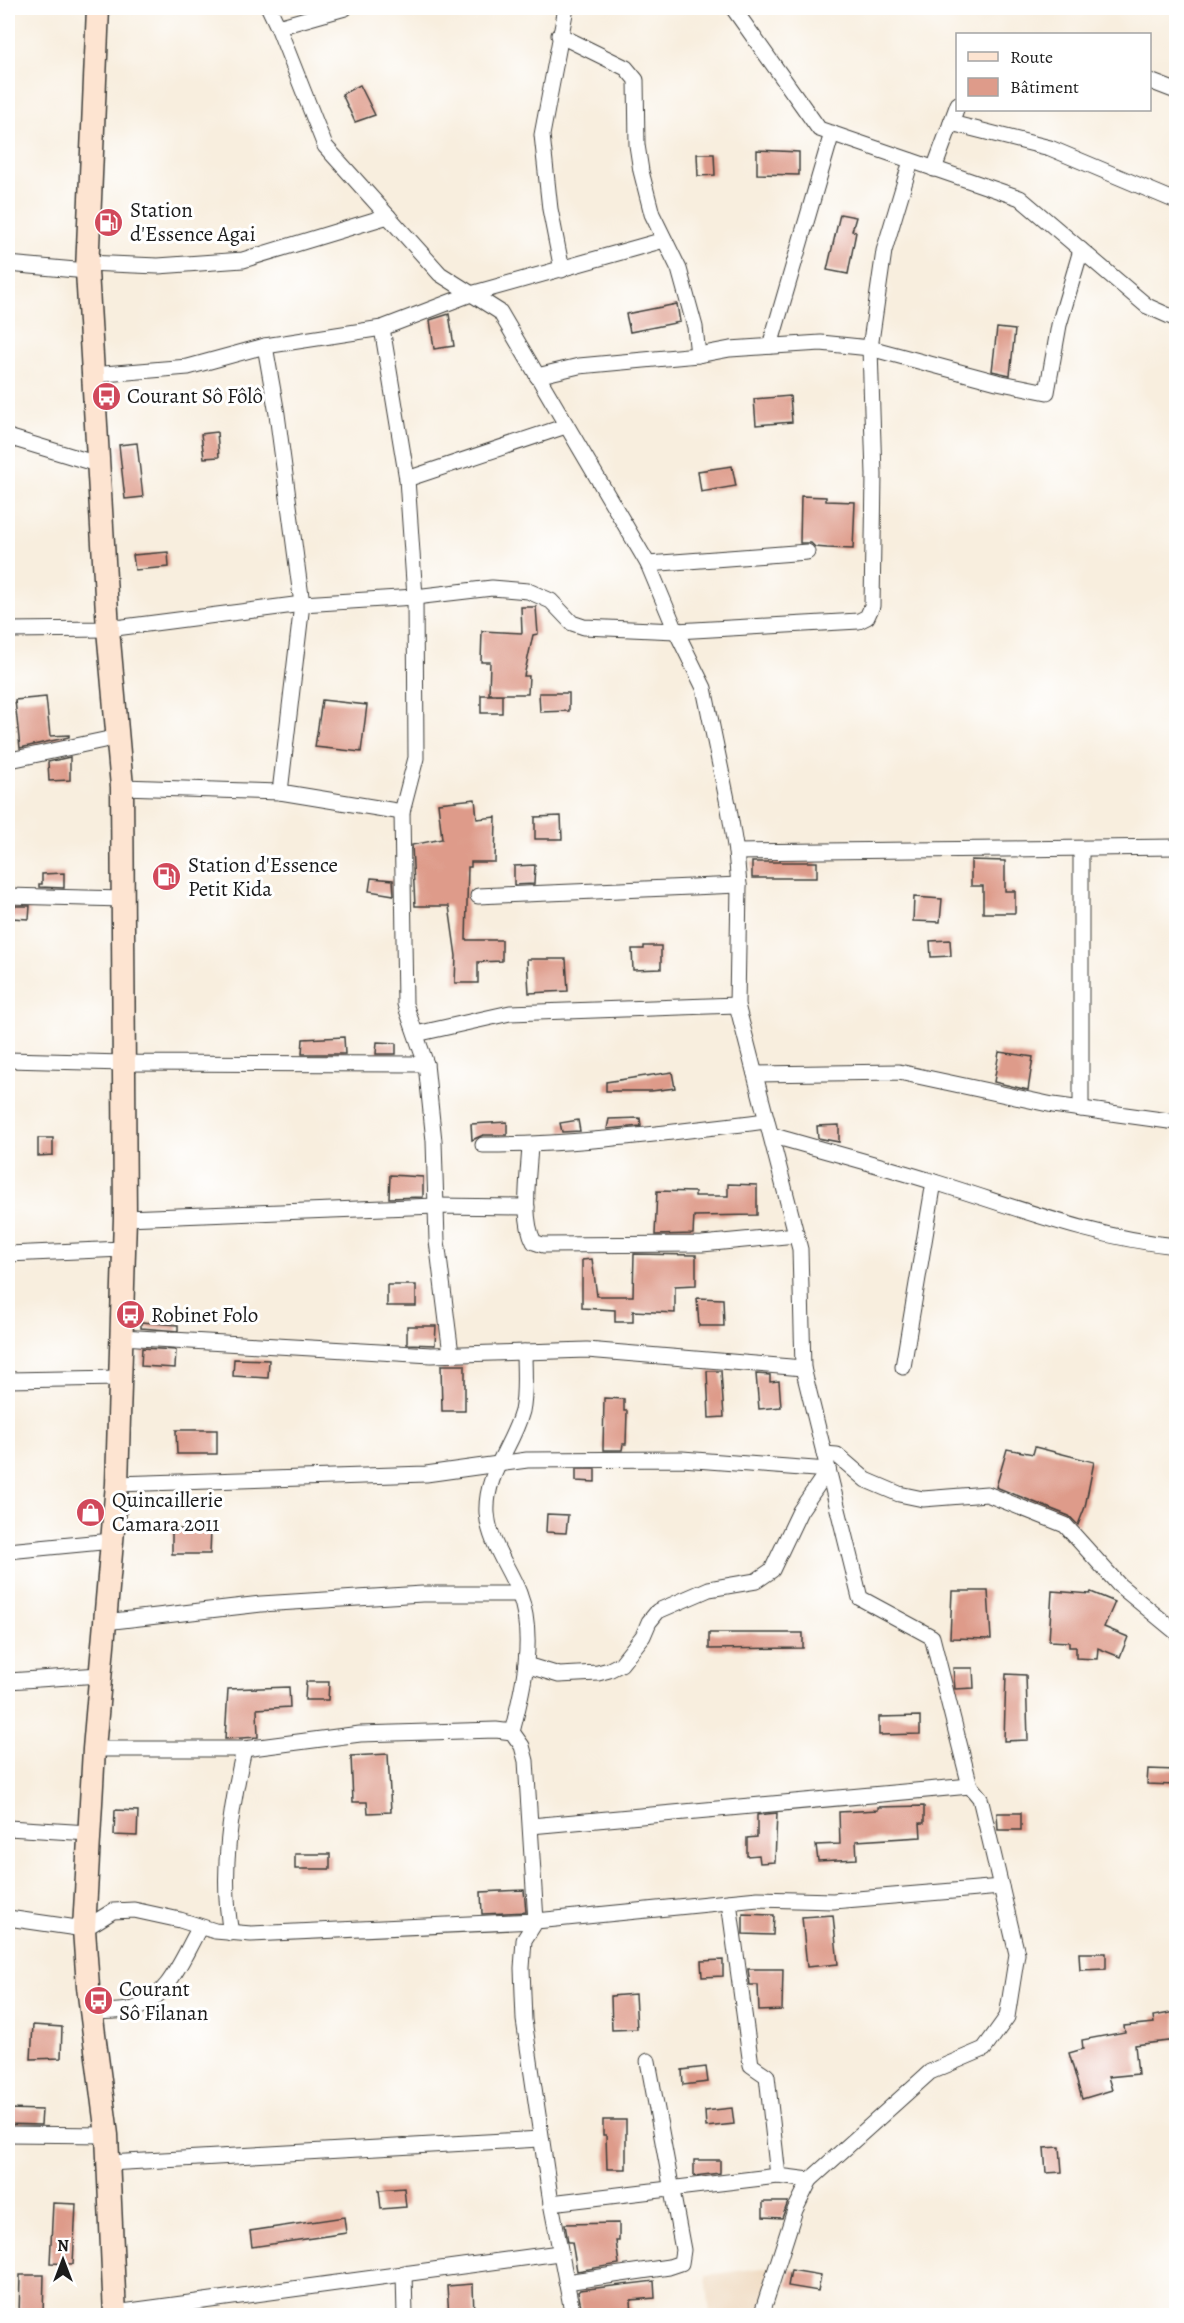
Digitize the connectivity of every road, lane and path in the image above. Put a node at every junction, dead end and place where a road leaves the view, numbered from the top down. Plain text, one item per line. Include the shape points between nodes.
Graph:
1 (98, 8) edge
2 (268, 8) edge
3 (345, 8) edge
4 (566, 8) edge
5 (733, 8) edge
6 (278, 27) junction
7 (560, 35) junction
8 (1151, 82) edge
9 (1176, 91) edge
10 (956, 107) edge
11 (951, 123) junction
12 (832, 133) junction
13 (911, 161) junction
14 (934, 169) junction
15 (1176, 201) edge
16 (388, 216) junction
17 (664, 240) junction
18 (1081, 250) junction
19 (8, 264) edge
20 (87, 267) junction
21 (562, 270) junction
22 (471, 294) junction
23 (1176, 319) edge
24 (382, 328) junction
25 (265, 346) junction
26 (770, 346) junction
27 (870, 348) junction
28 (698, 355) junction
29 (92, 375) junction
30 (537, 376) junction
31 (566, 426) junction
32 (8, 437) edge
33 (97, 464) junction
34 (407, 478) junction
35 (807, 552) dead end
36 (648, 564) junction
37 (415, 597) junction
38 (302, 604) junction
39 (108, 629) junction
40 (8, 630) edge
41 (676, 631) junction
42 (118, 737) junction
43 (8, 758) edge
44 (122, 787) junction
45 (280, 792) junction
46 (402, 812) junction
47 (1176, 848) edge
48 (1081, 849) junction
49 (736, 852) junction
50 (738, 885) junction
51 (478, 896) dead end
52 (8, 897) edge
53 (123, 900) junction
54 (737, 1005) junction
55 (417, 1034) junction
56 (8, 1060) edge
57 (124, 1063) junction
58 (426, 1064) junction
59 (755, 1074) junction
60 (1081, 1109) junction
61 (1176, 1122) edge
62 (769, 1128) junction
63 (483, 1145) dead end
64 (530, 1145) junction
65 (934, 1182) junction
66 (436, 1206) junction
67 (527, 1207) junction
68 (125, 1218) junction
69 (796, 1235) junction
70 (1176, 1246) edge
71 (123, 1250) junction
72 (8, 1254) edge
73 (122, 1337) junction
74 (524, 1352) junction
75 (451, 1354) junction
76 (803, 1368) junction
77 (903, 1368) dead end
78 (120, 1378) junction
79 (8, 1380) edge
80 (824, 1454) junction
81 (498, 1464) junction
82 (828, 1470) junction
83 (117, 1484) junction
84 (112, 1541) junction
85 (8, 1551) edge
86 (519, 1594) junction
87 (105, 1622) junction
88 (1176, 1632) edge
89 (526, 1665) junction
90 (100, 1675) junction
91 (8, 1681) edge
92 (512, 1732) junction
93 (94, 1749) junction
94 (244, 1749) junction
95 (970, 1786) junction
96 (531, 1826) junction
97 (8, 1828) edge
98 (89, 1833) junction
99 (1001, 1887) junction
100 (729, 1902) junction
101 (8, 1918) edge
102 (536, 1921) junction
103 (200, 1927) junction
104 (84, 1929) junction
105 (231, 1933) junction
106 (92, 2013) junction
107 (648, 2061) dead end
108 (8, 2134) edge
109 (107, 2135) junction
110 (540, 2139) junction
111 (108, 2163) junction
112 (778, 2176) junction
113 (810, 2180) junction
114 (673, 2189) junction
115 (551, 2203) junction
116 (559, 2253) junction
117 (404, 2273) junction
118 (566, 2282) junction
119 (115, 2314) edge
120 (405, 2316) edge
121 (573, 2316) edge
122 (761, 2316) edge

1 - 20 street
2 - 6 street
3 - 6 street
4 - 7 street
5 - 12 street via 819,129
6 - 16 street via 325,146
7 - 17 street via 626,68 636,80 640,171
7 - 21 street via 542,135
8 - 9 street
10 - 11 street
11 - 14 street
11 - 15 street via 1050,148
12 - 13 street
12 - 26 street
13 - 14 street
13 - 27 street via 884,252
14 - 18 street via 1020,198
16 - 20 street via 243,260
16 - 22 street via 440,274
17 - 21 street
17 - 28 street via 679,269 695,327
18 - 23 street via 1147,306
18 - 27 street via 1059,325 1047,392
19 - 20 street
20 - 29 street
21 - 22 street
22 - 24 street
22 - 30 street via 500,312
24 - 25 street
24 - 34 street
25 - 29 street via 188,367
25 - 38 street
26 - 27 street via 821,343
26 - 28 street
27 - 41 street via 874,475 872,606 867,617 859,621
28 - 30 street via 579,366
29 - 33 street
30 - 31 street
31 - 34 street
31 - 36 street
32 - 33 street
33 - 39 street
34 - 37 street
35 - 36 street
36 - 41 street
37 - 38 street
37 - 41 street via 492,588 528,591 551,600 572,623 584,627
37 - 46 street via 416,758
38 - 39 street
38 - 45 street
39 - 40 street
39 - 42 street
41 - 49 street via 704,688
42 - 43 street
42 - 44 street
44 - 45 street
44 - 53 street
45 - 46 street
46 - 55 street via 405,1004
47 - 48 street
48 - 49 street
48 - 60 street
49 - 50 street
50 - 51 street
50 - 54 street
52 - 53 street
53 - 57 street
54 - 55 street via 510,1013
54 - 59 street
55 - 58 street
56 - 57 street
57 - 58 street
57 - 68 street
58 - 66 street
59 - 60 street via 899,1072
59 - 62 street
60 - 61 street
62 - 64 street
62 - 65 street
62 - 69 street
63 - 64 street
64 - 67 street
65 - 70 street via 1052,1221
65 - 77 street
66 - 67 street
66 - 68 street
66 - 75 street
67 - 69 street via 530,1235 534,1242 543,1245 702,1244
68 - 71 street
69 - 76 street via 800,1250
71 - 72 street
71 - 73 street
73 - 75 street
73 - 78 street
74 - 75 street
74 - 76 street via 587,1350
74 - 81 street via 522,1409
76 - 80 street
78 - 79 street
78 - 83 street
80 - 82 street
80 - 88 street via 837,1455 866,1479 899,1494 923,1499 987,1494 1065,1525 1119,1585
81 - 82 street via 527,1460 682,1459
81 - 83 street via 426,1474
81 - 86 street via 488,1486 488,1514 492,1537
82 - 89 street via 800,1511 772,1570 756,1581 709,1589 658,1611 621,1664 609,1670 560,1675
82 - 95 street via 860,1598 932,1637
83 - 84 street
84 - 85 street
84 - 87 street
86 - 87 street via 422,1594 261,1604
86 - 89 street via 525,1616
87 - 90 street
89 - 92 street
90 - 91 street
90 - 93 street
92 - 94 street via 360,1734
92 - 96 street via 526,1761
93 - 94 street
93 - 98 street
94 - 105 street via 228,1859 227,1913
95 - 96 street
95 - 99 street via 980,1798
96 - 102 street
97 - 98 street
98 - 104 street
99 - 100 street via 833,1901
99 - 113 street via 1017,1954 1007,2017 984,2049 930,2072
100 - 102 street
100 - 112 street via 751,2065 767,2076
101 - 104 street
102 - 105 street
102 - 110 street via 524,1940 522,1968 524,2020
103 - 104 street via 134,1910 113,1911
103 - 105 street
103 - 106 street via 158,1995 132,2009
104 - 106 street
106 - 109 street
107 - 114 street
108 - 109 street
109 - 111 street
110 - 111 street
110 - 115 street
111 - 119 street
112 - 113 street
112 - 114 street
113 - 122 street via 795,2210
114 - 115 street
114 - 118 street via 683,2250 681,2263
115 - 116 street
116 - 117 street
116 - 118 street
117 - 119 street
117 - 120 street
118 - 121 street

